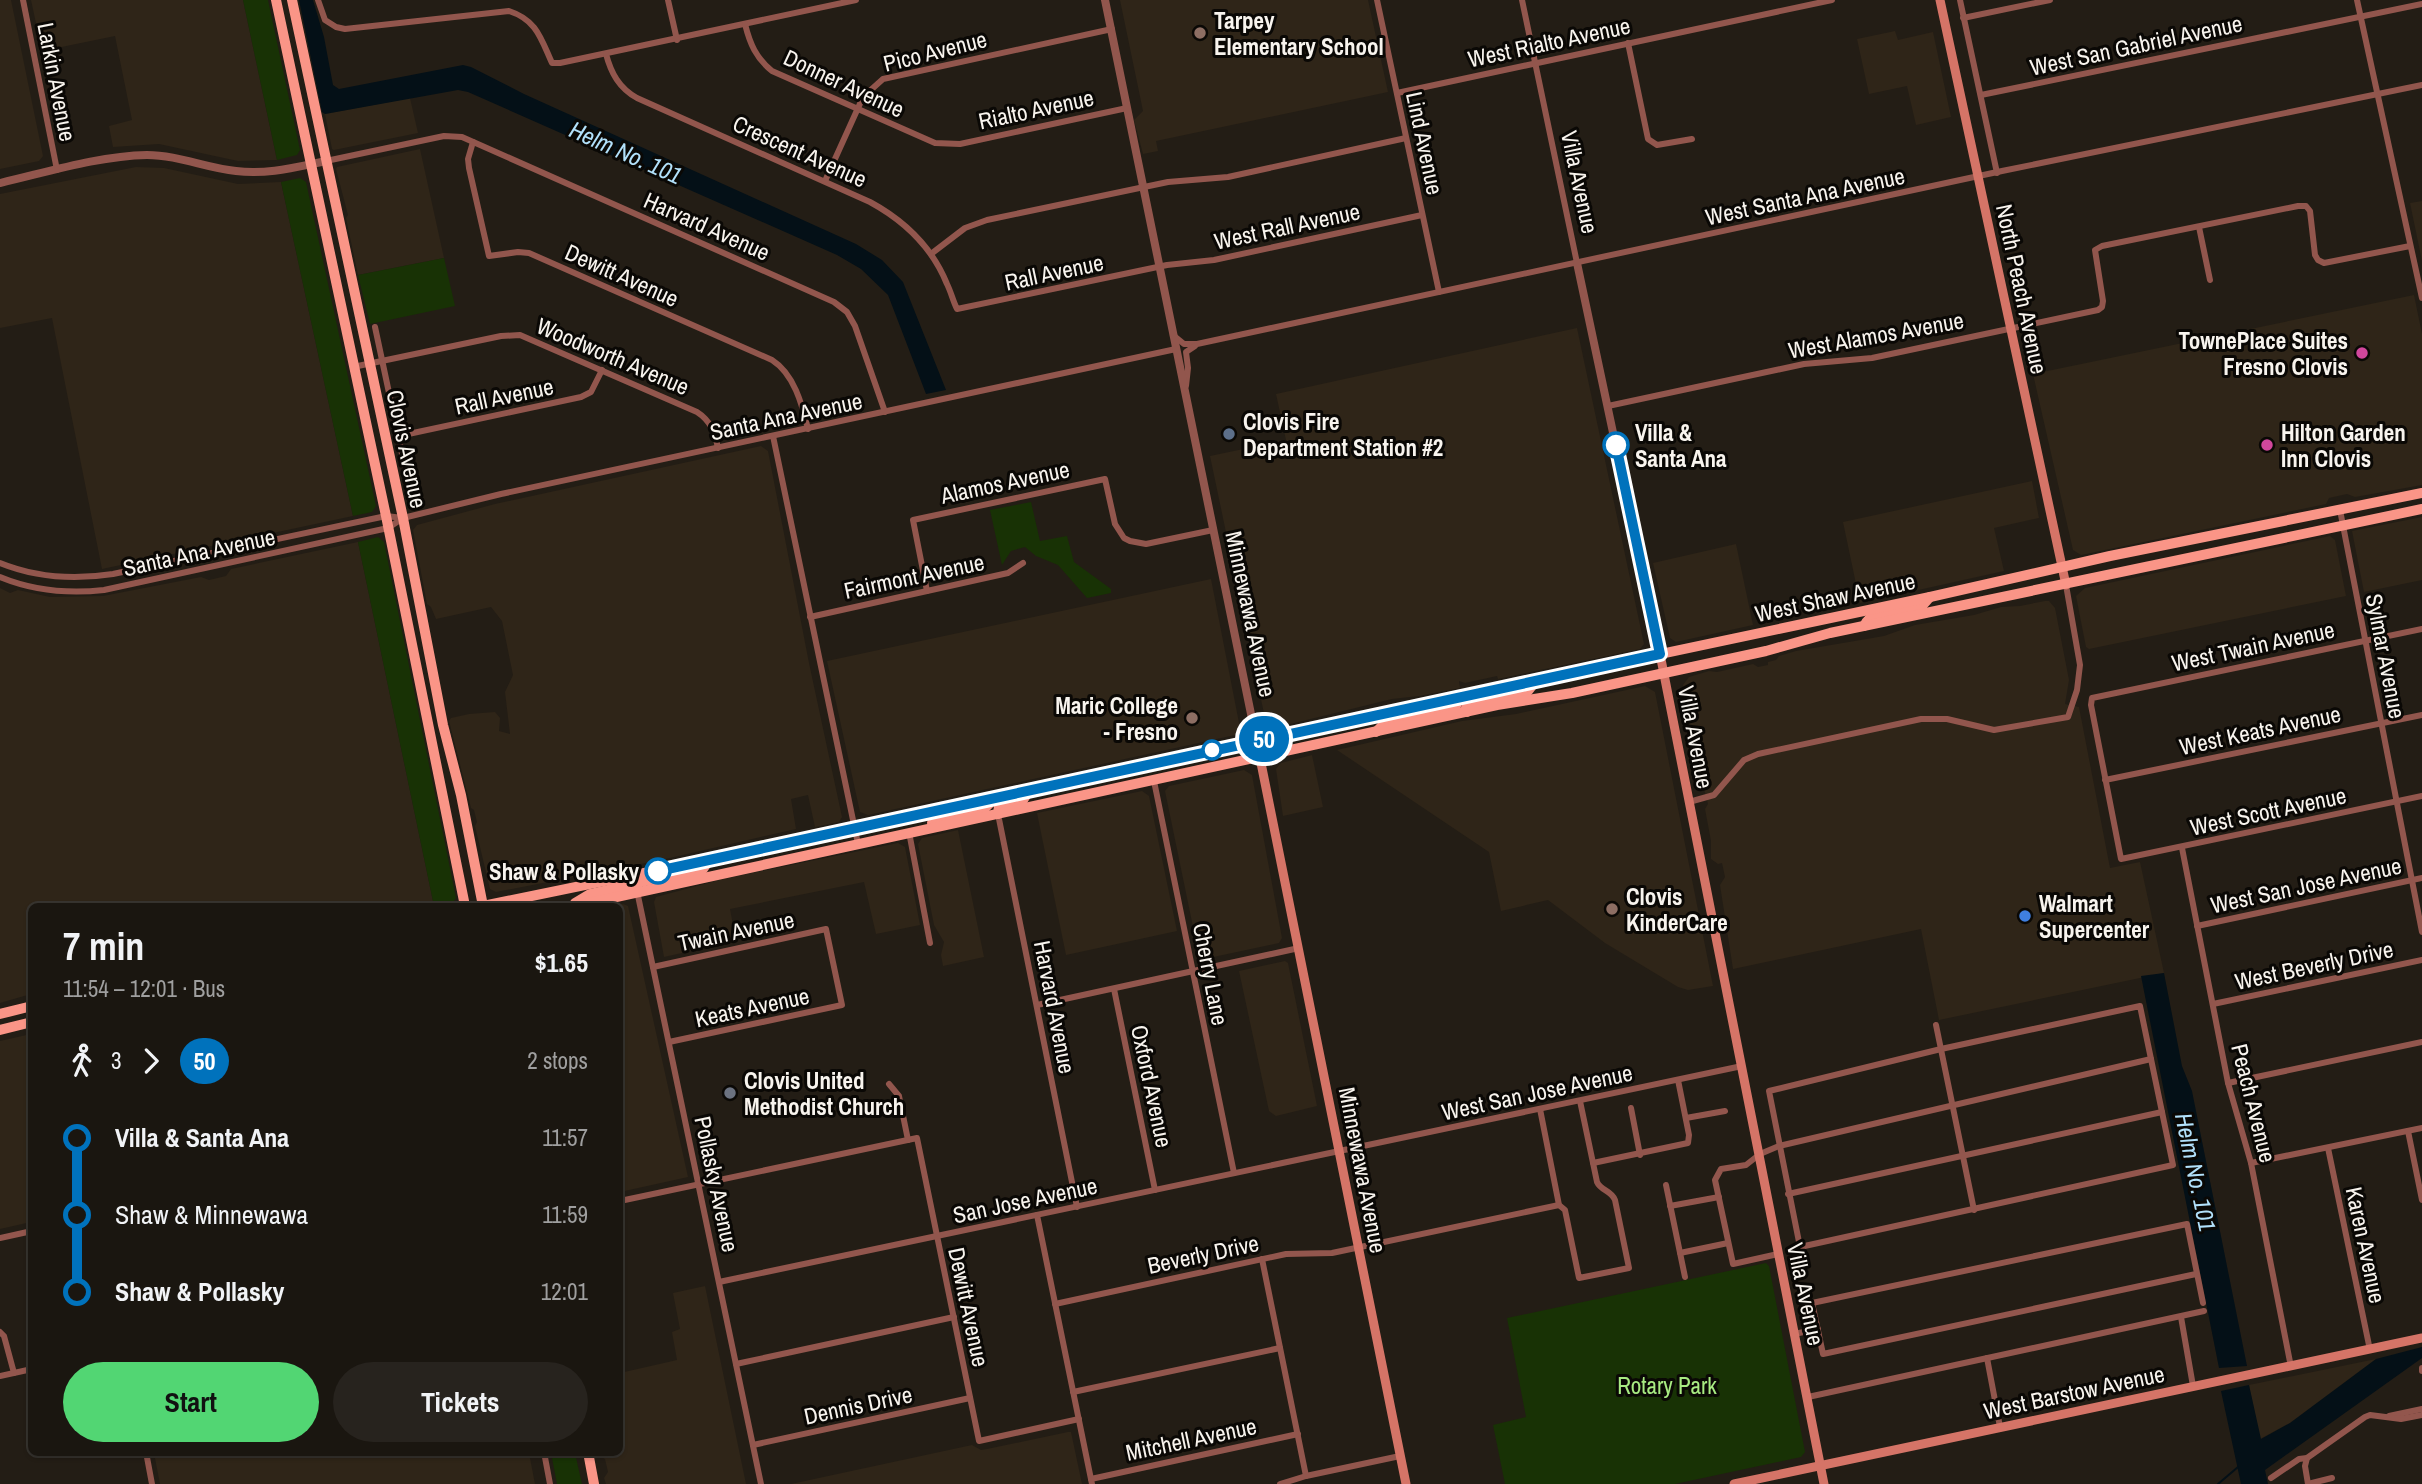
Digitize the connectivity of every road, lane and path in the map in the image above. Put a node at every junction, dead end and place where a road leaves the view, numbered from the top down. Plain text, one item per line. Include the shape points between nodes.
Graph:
1 (23, 0) edge
2 (276, 0) edge
3 (292, 0) edge
4 (318, 0) edge
5 (668, 0) edge
6 (856, 0) edge
7 (1105, 0) edge
8 (1377, 0) edge
9 (1522, 0) edge
10 (1832, 0) edge
11 (1940, 0) edge
12 (1959, 0) edge
13 (2050, 0) edge
14 (2357, 0) edge
15 (2422, 4) edge
16 (2361, 17) junction
17 (1963, 18) junction
18 (745, 24) junction
19 (1112, 29) junction
20 (677, 40) junction
21 (1628, 43) junction
22 (606, 54) junction
23 (1535, 63) junction
24 (2422, 85) edge
25 (1397, 93) junction
26 (2379, 94) junction
27 (1981, 95) junction
28 (1127, 108) junction
29 (857, 109) junction
30 (1406, 138) junction
31 (1692, 139) dead end
32 (473, 142) junction
33 (952, 145) joint
34 (326, 161) junction
35 (310, 164) junction
36 (57, 170) junction
37 (1997, 173) junction
38 (1979, 176) junction
39 (825, 181) junction
40 (0, 183) edge
41 (1142, 187) junction
42 (1422, 215) junction
43 (2199, 227) junction
44 (2410, 246) junction
45 (931, 254) junction
46 (1577, 263) junction
47 (1159, 267) junction
48 (2210, 280) dead end
49 (1439, 292) junction
50 (2422, 298) edge
51 (957, 309) joint
52 (375, 327) dead end
53 (2011, 328) junction
54 (1173, 335) junction
55 (1197, 344) junction
56 (1176, 349) junction
57 (382, 361) junction
58 (369, 364) junction
59 (353, 367) junction
60 (602, 370) junction
61 (1185, 391) junction
62 (1608, 406) junction
63 (885, 412) junction
64 (808, 429) junction
65 (399, 436) junction
66 (773, 436) junction
67 (718, 448) junction
68 (2422, 494) edge
69 (411, 496) dead end
70 (2422, 509) edge
71 (2340, 510) junction
72 (386, 516) junction
73 (402, 518) junction
74 (2343, 525) junction
75 (388, 528) junction
76 (1213, 530) junction
77 (0, 563) edge
78 (1023, 563) dead end
79 (2062, 566) junction
80 (0, 577) edge
81 (2066, 585) junction
82 (927, 591) junction
83 (1930, 597) junction
84 (810, 617) junction
85 (1864, 626) junction
86 (2422, 629) edge
87 (2365, 640) junction
88 (1660, 654) junction
89 (1664, 673) junction
90 (1535, 682) junction
91 (1459, 698) junction
92 (1467, 712) junction
93 (2422, 715) edge
94 (2381, 723) junction
95 (1376, 733) junction
96 (1257, 740) junction
97 (1260, 758) junction
98 (2105, 780) junction
99 (1154, 781) junction
100 (1028, 792) junction
101 (2422, 796) edge
102 (990, 800) junction
103 (2397, 801) junction
104 (1689, 802) junction
105 (998, 814) junction
106 (854, 829) junction
107 (909, 832) junction
108 (858, 844) junction
109 (2182, 848) junction
110 (709, 860) junction
111 (633, 877) junction
112 (2422, 877) edge
113 (2412, 880) junction
114 (637, 891) junction
115 (464, 903) edge
116 (482, 903) edge
117 (499, 903) edge
118 (574, 903) edge
119 (587, 903) edge
120 (2197, 926) junction
121 (2422, 932) edge
122 (930, 943) dead end
123 (1299, 948) junction
124 (2422, 960) edge
125 (653, 967) junction
126 (1193, 971) junction
127 (1114, 989) junction
128 (2213, 1004) junction
129 (842, 1005) joint
130 (1037, 1005) junction
131 (28, 1007) edge
132 (0, 1014) edge
133 (28, 1023) edge
134 (1936, 1025) dead end
135 (0, 1030) edge
136 (669, 1042) junction
137 (2422, 1042) edge
138 (1941, 1049) junction
139 (2151, 1059) junction
140 (1742, 1066) junction
141 (1678, 1080) junction
142 (2228, 1083) junction
143 (889, 1084) dead end
144 (1580, 1101) junction
145 (1953, 1105) junction
146 (1631, 1108) dead end
147 (1540, 1109) junction
148 (1725, 1111) dead end
149 (2162, 1112) junction
150 (1686, 1118) junction
151 (2422, 1128) edge
152 (2409, 1131) junction
153 (908, 1140) junction
154 (1779, 1146) junction
155 (2328, 1147) junction
156 (1339, 1151) junction
157 (1760, 1154) junction
158 (1640, 1155) junction
159 (1963, 1156) junction
160 (1593, 1163) junction
161 (2251, 1163) junction
162 (1234, 1173) junction
163 (699, 1184) junction
164 (1666, 1185) dead end
165 (1155, 1190) junction
166 (1788, 1194) junction
167 (1718, 1197) junction
168 (623, 1200) edge
169 (2422, 1200) edge
170 (1559, 1205) junction
171 (1670, 1206) junction
172 (1077, 1207) junction
173 (1975, 1210) junction
174 (1037, 1215) junction
175 (28, 1232) edge
176 (937, 1236) junction
177 (0, 1238) edge
178 (1728, 1243) junction
179 (1358, 1248) junction
180 (1680, 1253) junction
181 (1778, 1254) junction
182 (1262, 1259) junction
183 (2196, 1274) junction
184 (1685, 1276) dead end
185 (719, 1282) junction
186 (2203, 1303) dead end
187 (1055, 1304) junction
188 (2204, 1311) dead end
189 (954, 1317) junction
190 (2181, 1317) junction
191 (1818, 1329) junction
192 (0, 1332) edge
193 (1794, 1334) junction
194 (2422, 1338) edge
195 (1280, 1348) junction
196 (2370, 1350) junction
197 (1987, 1358) junction
198 (736, 1364) junction
199 (2291, 1367) junction
200 (28, 1370) edge
201 (14, 1373) junction
202 (0, 1376) edge
203 (2193, 1386) junction
204 (1073, 1392) junction
205 (1808, 1397) junction
206 (970, 1398) junction
207 (2422, 1412) edge
208 (1079, 1419) junction
209 (2000, 1426) junction
210 (1298, 1434) junction
211 (753, 1445) junction
212 (147, 1456) edge
213 (545, 1456) edge
214 (589, 1456) edge
215 (1400, 1456) junction
216 (2307, 1458) junction
217 (1820, 1465) junction
218 (1306, 1476) junction
219 (2271, 1478) dead end
220 (2332, 1479) dead end
221 (1091, 1481) edge
222 (152, 1484) edge
223 (550, 1484) edge
224 (594, 1484) edge
225 (761, 1484) edge
226 (1280, 1484) edge
227 (1406, 1484) edge
228 (1734, 1484) edge
229 (1824, 1484) edge
230 (2308, 1484) edge

1 - 36 street, Larkin Avenue
2 - 35 main road, Clovis Avenue
3 - 34 main road, Clovis Avenue
4 - 22 street via 325,20 345,29 509,11 537,29 552,63
5 - 20 street
6 - 18 street
7 - 19 street, Minnewawa Avenue
8 - 25 street, Lind Avenue
9 - 23 street, Villa Avenue
10 - 21 street, West Rialto Avenue
11 - 38 main road, North Peach Avenue
12 - 17 street
13 - 17 street
14 - 16 street
15 - 16 street, West San Gabriel Avenue
16 - 26 street
16 - 27 street, West San Gabriel Avenue
17 - 27 street
18 - 20 street
18 - 29 street, Donner Avenue via 758,58 772,71
19 - 28 street, Minnewawa Avenue
19 - 29 street, Pico Avenue via 892,76 869,90
20 - 22 street
21 - 23 street, West Rialto Avenue
21 - 31 street via 1648,139 1657,145
22 - 39 street, Crescent Avenue via 621,87 636,98
23 - 25 street, West Rialto Avenue
23 - 46 street, Villa Avenue
24 - 26 street, West Santa Ana Avenue
25 - 30 street, Lind Avenue
26 - 37 street, West Santa Ana Avenue
26 - 44 street
27 - 37 street
28 - 33 street, Rialto Avenue
28 - 41 street, Minnewawa Avenue
29 - 33 street, Donner Avenue via 927,141
29 - 39 street, Pico Avenue
30 - 41 street via 1228,177
30 - 42 street, Lind Avenue
32 - 34 street, Harvard Avenue via 450,136
32 - 63 street, Harvard Avenue via 841,306 855,326
32 - 64 street, Dewitt Avenue via 469,167 489,256 529,253 772,360 792,381
34 - 35 street
34 - 58 main road, Clovis Avenue
35 - 36 street via 250,172 149,155
35 - 59 main road, Clovis Avenue
36 - 40 street
37 - 38 street, West Santa Ana Avenue
38 - 46 street, West Santa Ana Avenue
38 - 53 main road, North Peach Avenue
39 - 45 street, Crescent Avenue via 886,211 912,231
41 - 45 street via 976,223
41 - 47 street, Minnewawa Avenue
42 - 47 street, West Rall Avenue via 1214,260
42 - 49 street, Lind Avenue
43 - 44 street, West Alamos Avenue via 2306,206 2312,218 2315,255 2324,263
43 - 48 street
43 - 53 street, West Alamos Avenue via 2102,246 2095,250 2102,307
44 - 50 street
45 - 51 street, Crescent Avenue
46 - 49 street, West Santa Ana Avenue
46 - 62 street, Villa Avenue
47 - 51 street, Rall Avenue
47 - 54 street, Minnewawa Avenue
49 - 55 street, West Santa Ana Avenue
52 - 57 street
53 - 62 street, West Alamos Avenue via 1872,358 1804,363
53 - 79 main road, North Peach Avenue
54 - 55 street via 1184,344
54 - 56 street, Minnewawa Avenue
55 - 61 street via 1186,352
56 - 61 street, Minnewawa Avenue
56 - 63 street, Santa Ana Avenue
57 - 58 street
57 - 60 street, Woodworth Avenue via 512,334
57 - 65 street
58 - 59 street
58 - 73 main road, Clovis Avenue
59 - 72 main road, Clovis Avenue
60 - 65 street, Rall Avenue via 591,392 581,397
60 - 67 street, Woodworth Avenue via 697,412 713,429
61 - 76 street, Minnewawa Avenue
62 - 88 street, Villa Avenue
63 - 64 street, Santa Ana Avenue
64 - 66 street, Santa Ana Avenue
65 - 69 street
66 - 67 street, Santa Ana Avenue
66 - 84 street
67 - 73 street, Santa Ana Avenue
68 - 71 main road, West Shaw Avenue
70 - 74 main road, West Shaw Avenue
71 - 74 street, Sylmar Avenue
71 - 79 main road, West Shaw Avenue
72 - 73 street, Santa Ana Avenue
72 - 75 main road, Clovis Avenue
72 - 77 street, Santa Ana Avenue via 95,577 39,575
73 - 75 street, Santa Ana Avenue
73 - 116 main road, Clovis Avenue
74 - 81 main road, West Shaw Avenue
74 - 87 street, Sylmar Avenue
75 - 80 street, Santa Ana Avenue via 96,591 46,590
75 - 115 main road, Clovis Avenue
76 - 82 street, Alamos Avenue via 1137,544 1124,538 1115,524 1105,479 913,520
76 - 96 street, Minnewawa Avenue
78 - 82 street, Fairmont Avenue via 1008,573
79 - 81 main road, North Peach Avenue
79 - 83 main road, West Shaw Avenue
81 - 85 main road, West Shaw Avenue
81 - 104 street via 2080,665 2068,718 1994,730 1947,719 1921,719 1758,754 1744,760 1714,795
82 - 84 street, Fairmont Avenue
83 - 85 main road via 1923,606 1873,617
83 - 88 main road, West Shaw Avenue
84 - 106 street
85 - 89 main road, West Shaw Avenue
86 - 87 street, West Twain Avenue
87 - 94 street, Sylmar Avenue
87 - 98 street, West Twain Avenue via 2092,698
88 - 89 main road, Villa Avenue
88 - 90 main road, West Shaw Avenue
89 - 92 main road, West Shaw Avenue
89 - 104 main road, Villa Avenue
90 - 91 main road, West Shaw Avenue
90 - 92 main road via 1528,691 1471,703
91 - 95 main road via 1452,708 1385,723
91 - 96 main road, West Shaw Avenue
92 - 95 main road, West Shaw Avenue
93 - 94 street, West Keats Avenue
94 - 98 street, West Keats Avenue
94 - 103 street, Sylmar Avenue
95 - 97 main road, West Shaw Avenue
96 - 97 street, Minnewawa Avenue
96 - 100 main road, West Shaw Avenue
97 - 99 main road, West Shaw Avenue
97 - 123 main road, Minnewawa Avenue
98 - 109 street, West Scott Avenue via 2121,859
99 - 105 main road, West Shaw Avenue
99 - 126 street, Cherry Lane
100 - 102 main road
100 - 105 main road via 1023,800 999,806
101 - 103 street, West Scott Avenue
102 - 106 main road
102 - 107 main road via 985,809
103 - 109 street, West Scott Avenue
103 - 113 street, Sylmar Avenue
104 - 140 main road, Villa Avenue
105 - 107 main road, West Shaw Avenue
105 - 130 street, Harvard Avenue
106 - 108 street
106 - 110 main road
107 - 108 main road
107 - 122 street
108 - 114 main road
109 - 120 street, Peach Avenue
110 - 111 main road
110 - 114 main road via 703,869 640,882
111 - 117 main road
111 - 118 main road via 629,885 590,894
112 - 113 street, West San Jose Avenue
113 - 120 street, West San Jose Avenue
113 - 121 street, Sylmar Avenue
114 - 119 main road
114 - 125 street, Pollasky Avenue
120 - 128 street, Peach Avenue
123 - 126 street
123 - 156 main road, Minnewawa Avenue
124 - 128 street, West Beverly Drive
125 - 129 street, Twain Avenue via 826,929
125 - 136 street, Pollasky Avenue
126 - 127 street
126 - 162 street, Cherry Lane
127 - 130 street
127 - 165 street, Oxford Avenue
128 - 142 street, Peach Avenue
129 - 136 street, Keats Avenue
130 - 172 street, Harvard Avenue
131 - 132 main road
133 - 135 main road
134 - 138 street
136 - 163 street, Pollasky Avenue
137 - 142 street
138 - 139 street via 2140,1006
138 - 145 street
138 - 154 street via 1769,1091
139 - 145 street
139 - 149 street
140 - 141 street, West San Jose Avenue
140 - 157 main road, Villa Avenue
141 - 144 street, West San Jose Avenue
141 - 150 street
142 - 161 street, Peach Avenue
143 - 153 street via 899,1096
144 - 147 street, West San Jose Avenue
144 - 160 street
145 - 154 street
145 - 159 street
146 - 158 street
147 - 156 street, West San Jose Avenue
147 - 170 street
148 - 150 street
149 - 159 street
149 - 173 street via 2173,1165
150 - 158 street via 1688,1143
151 - 152 street
152 - 155 street
152 - 169 street
153 - 163 street
153 - 176 street, Dewitt Avenue via 917,1138
154 - 157 street
154 - 166 street
155 - 161 street
155 - 196 street, Karen Avenue
156 - 162 street, San Jose Avenue
156 - 179 main road, Minnewawa Avenue
157 - 167 street via 1746,1165 1721,1169 1715,1180
157 - 181 main road, Villa Avenue
158 - 160 street
159 - 166 street
159 - 173 street
160 - 170 street via 1598,1186 1615,1199 1629,1268 1579,1278 1565,1210
161 - 199 street, Peach Avenue
162 - 165 street, San Jose Avenue
163 - 168 street
163 - 185 street, Pollasky Avenue
164 - 171 street
165 - 172 street, San Jose Avenue
166 - 173 street via 1800,1247
167 - 171 street
167 - 178 street
170 - 179 street
171 - 180 street
172 - 174 street, San Jose Avenue
174 - 176 street, San Jose Avenue
174 - 187 street
175 - 177 street
176 - 185 street, San Jose Avenue
176 - 189 street, Dewitt Avenue
178 - 180 street
178 - 181 street via 1733,1264
179 - 182 street, Beverly Drive
179 - 215 main road, Minnewawa Avenue
180 - 184 street
181 - 193 main road, Villa Avenue
182 - 187 street, Beverly Drive
182 - 195 street
183 - 186 street
183 - 191 street via 1823,1354
183 - 191 street via 2187,1224 1812,1303
185 - 198 street, Pollasky Avenue
187 - 204 street
188 - 190 street
189 - 198 street
189 - 206 street, Dewitt Avenue
190 - 197 street
190 - 203 street
191 - 193 street
192 - 201 street
193 - 205 main road, Villa Avenue
194 - 196 main road, West Barstow Avenue
195 - 204 street
195 - 210 street
196 - 199 main road, West Barstow Avenue
197 - 205 street
197 - 209 street
198 - 211 street, Pollasky Avenue
199 - 203 main road, West Barstow Avenue
200 - 201 street
201 - 202 street
203 - 209 main road, West Barstow Avenue
204 - 208 street
205 - 217 main road, Villa Avenue
206 - 208 street, Dewitt Avenue via 979,1441
206 - 211 street, Dennis Drive
207 - 216 street via 2401,1419 2365,1417
208 - 221 street
209 - 217 main road, West Barstow Avenue
210 - 218 street
210 - 221 street, Mitchell Avenue
211 - 225 street, Pollasky Avenue
212 - 222 street
213 - 223 street
214 - 224 main road
215 - 218 street
215 - 227 main road, Minnewawa Avenue
216 - 219 street via 2298,1458
216 - 230 street
217 - 228 main road, West Barstow Avenue
217 - 229 main road, Villa Avenue
218 - 226 street
220 - 230 street

